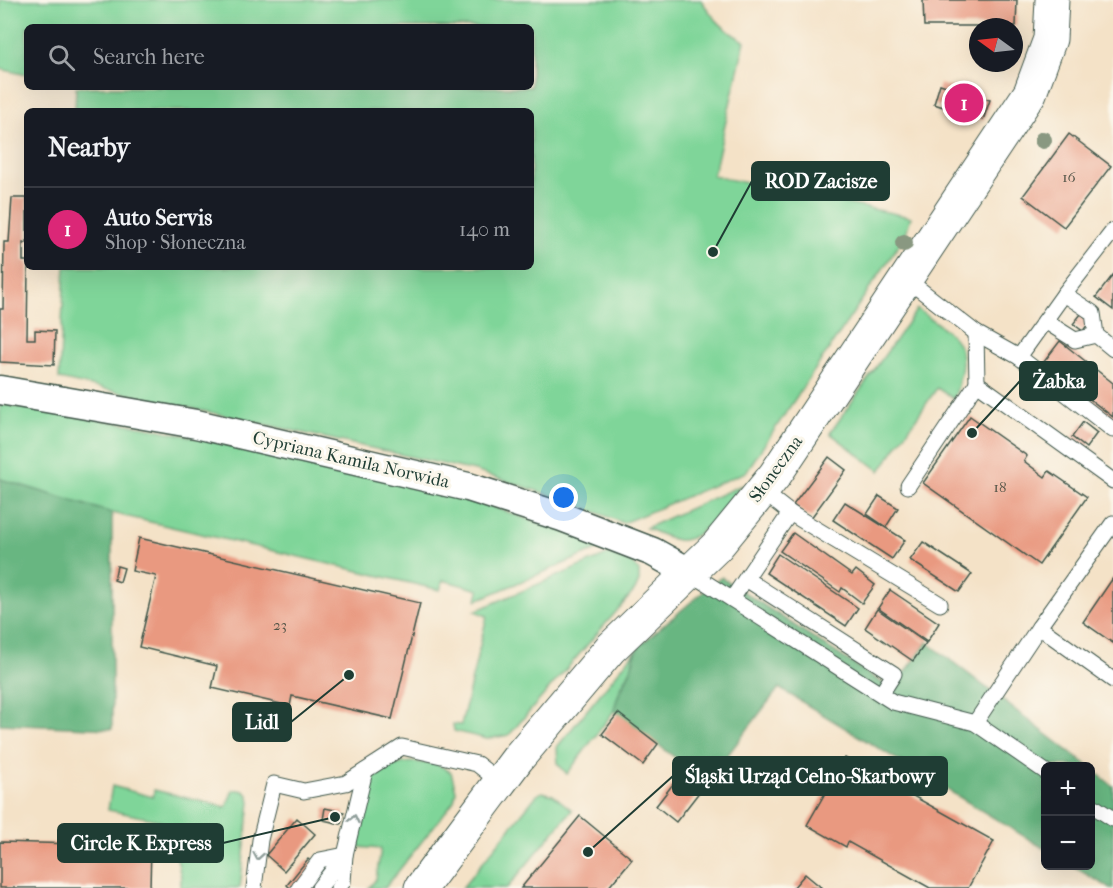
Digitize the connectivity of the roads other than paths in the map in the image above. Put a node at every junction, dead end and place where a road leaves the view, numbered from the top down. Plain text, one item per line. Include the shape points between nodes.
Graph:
1 (1052, 0) edge
2 (1113, 231) edge
3 (905, 278) junction
4 (1064, 294) junction
5 (1045, 321) junction
6 (976, 333) junction
7 (1096, 335) junction
8 (1113, 349) edge
9 (1018, 357) junction
10 (977, 383) junction
11 (0, 390) edge
12 (1113, 430) edge
13 (1113, 481) edge
14 (908, 486) dead end
15 (762, 491) junction
16 (790, 513) junction
17 (1113, 523) edge
18 (690, 572) junction
19 (746, 579) junction
20 (732, 599) junction
21 (940, 604) dead end
22 (1039, 627) junction
23 (1113, 680) edge
24 (881, 694) junction
25 (975, 723) junction
26 (1041, 769) edge
27 (365, 771) junction
28 (501, 783) junction
29 (1095, 807) edge
30 (1113, 819) edge
31 (345, 855) junction
32 (254, 888) edge
33 (298, 888) edge
34 (319, 888) edge
35 (338, 888) edge
36 (421, 888) edge

1 - 3 street, Słoneczna via 1050,39 1030,93
2 - 4 lane
3 - 6 lane
3 - 15 street, Słoneczna
4 - 5 lane
4 - 7 lane via 1093,313
5 - 7 lane via 1075,340
5 - 9 lane
6 - 9 lane
6 - 10 lane
7 - 8 lane
9 - 12 lane
10 - 13 lane
10 - 14 lane
11 - 18 street, Cypriana Kamila Norwida via 196,424 468,487 573,521 652,552
15 - 16 lane
15 - 18 street, Słoneczna
16 - 19 lane
16 - 21 lane
17 - 22 lane
18 - 20 lane
18 - 28 street, Słoneczna via 610,649
19 - 20 lane
19 - 24 lane via 894,674
20 - 24 lane
22 - 23 lane
22 - 25 lane
24 - 25 lane via 893,702
25 - 26 lane
27 - 28 lane via 402,747 477,764
31 -> 27 lane
27 -> 32 lane via 346,783 304,791 274,784
28 - 36 street, Słoneczna
29 - 30 lane
31 - 33 lane via 320,860
31 - 34 lane
31 - 35 lane via 343,882

